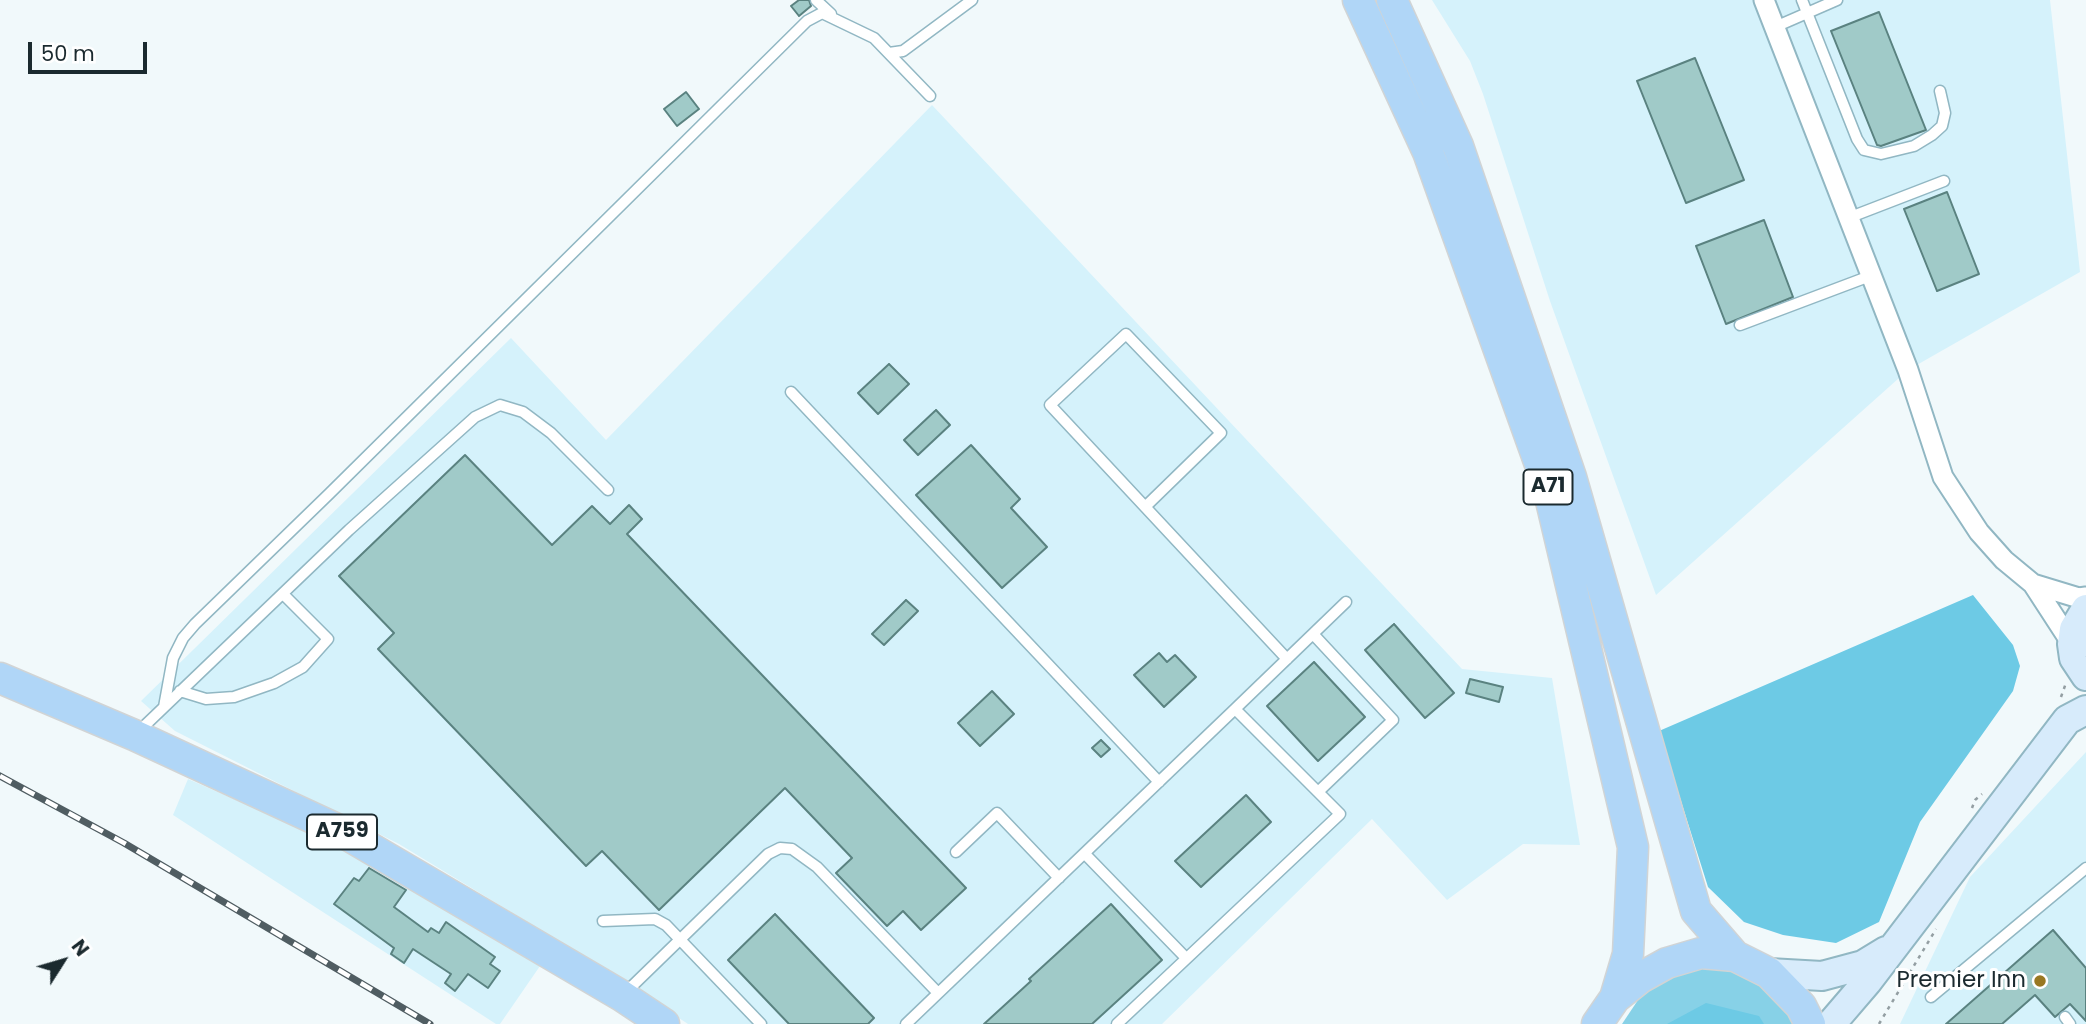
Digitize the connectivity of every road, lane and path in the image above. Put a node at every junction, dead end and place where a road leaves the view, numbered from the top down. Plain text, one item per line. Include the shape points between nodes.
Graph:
1 (972, 0) edge
2 (1358, 0) edge
3 (1392, 0) edge
4 (1764, 0) edge
5 (1802, 0) edge
6 (1837, 0) edge
7 (819, 1) edge
8 (1807, 13) junction
9 (835, 18) junction
10 (1775, 27) junction
11 (889, 52) junction
12 (1940, 91) dead end
13 (930, 96) dead end
14 (1944, 181) dead end
15 (1848, 219) junction
16 (1870, 276) junction
17 (1740, 325) dead end
18 (791, 392) dead end
19 (608, 490) dead end
20 (1145, 507) junction
21 (2033, 584) junction
22 (283, 594) junction
23 (2086, 597) edge
24 (1346, 602) dead end
25 (2086, 609) edge
26 (1313, 634) junction
27 (1287, 659) junction
28 (2075, 665) edge
29 (0, 678) edge
30 (180, 691) junction
31 (164, 707) junction
32 (1235, 709) junction
33 (2070, 712) edge
34 (134, 735) junction
35 (1159, 782) junction
36 (1318, 792) junction
37 (1984, 792) dead end
38 (1970, 813) dead end
39 (956, 852) dead end
40 (1085, 854) junction
41 (2086, 868) edge
42 (1059, 878) junction
43 (603, 921) dead end
44 (1937, 928) dead end
45 (679, 938) junction
46 (1896, 945) junction
47 (1735, 956) junction
48 (1186, 958) junction
49 (1769, 973) junction
50 (938, 993) junction
51 (622, 996) junction
52 (1931, 998) dead end
53 (1615, 999) junction
54 (664, 1024) edge
55 (761, 1024) edge
56 (906, 1024) edge
57 (1117, 1024) edge
58 (1597, 1024) edge
59 (1810, 1024) edge
60 (1831, 1024) edge
61 (1879, 1024) edge

1 - 11 lane via 903,51
2 - 53 main road, A71 via 1428,152 1547,484 1633,847 1628,954
3 - 47 main road, A71 via 1458,146 1571,477 1696,911
4 - 10 street
5 - 8 lane
6 - 8 lane
7 - 9 lane
8 - 10 lane
8 - 12 lane via 1864,150 1881,154 1914,146 1932,135 1942,126 1945,113
9 - 11 lane via 874,38
9 - 31 lane via 822,13 807,21 195,624 173,658
10 - 15 street
11 - 13 lane
14 - 15 lane
15 - 16 street
16 - 17 lane
16 - 21 street via 1908,370 1943,477 1979,532
18 - 35 lane
19 - 22 lane via 551,433 523,412 500,405 475,417
20 - 20 lane via 1050,405 1126,334 1221,433
20 - 27 lane
21 - 23 street
21 - 28 street
22 - 30 lane
22 - 30 lane via 328,639 303,667 234,697 206,699
24 - 26 lane
25 - 28 main road via 2074,629
26 - 27 lane
26 - 36 lane via 1393,720
27 - 32 lane
28 - 33 main road
28 - 33 path
29 - 34 main road, A759
30 - 31 lane
31 - 34 lane
32 - 35 lane
32 - 36 lane
33 - 46 main road
34 - 51 main road, A759 via 341,831
35 - 40 lane
36 - 48 lane via 1340,814
37 - 38 path
39 - 42 lane via 997,813
40 - 42 lane
40 - 48 lane
41 - 52 lane
42 - 50 lane
43 - 45 lane via 655,919
44 - 61 path
45 - 50 lane via 768,854 792,849 817,867
45 - 51 lane
45 - 55 lane
46 - 49 main road via 1864,965 1822,976
46 - 60 main road
47 - 49 main road, A71
47 - 53 main road, A71 via 1702,953 1667,963
48 - 57 lane
49 - 59 main road, A71 via 1801,1006
50 - 56 lane
51 - 54 main road, A759
53 - 58 main road, A71

